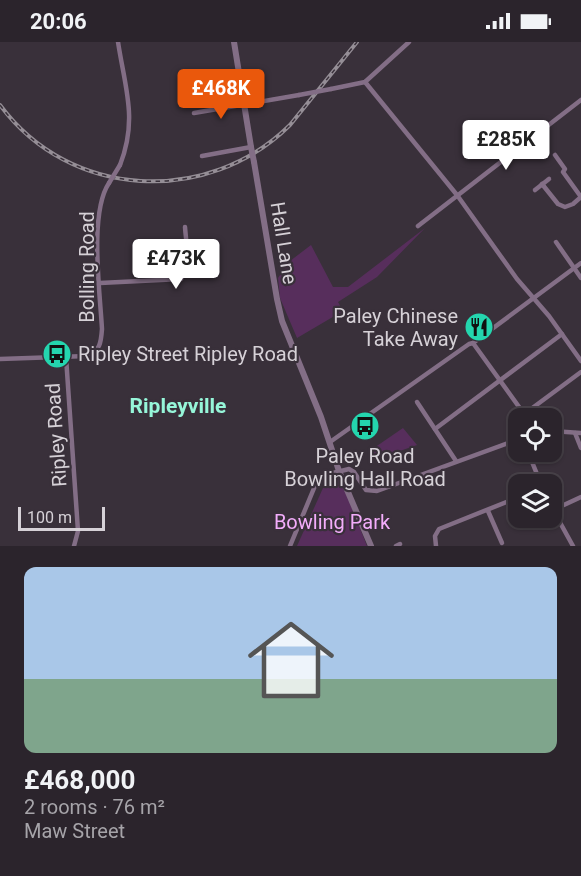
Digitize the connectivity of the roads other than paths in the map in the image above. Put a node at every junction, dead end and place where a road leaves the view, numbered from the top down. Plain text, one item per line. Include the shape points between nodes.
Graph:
1 (118, 42) edge
2 (234, 42) edge
3 (409, 42) edge
4 (365, 82) junction
5 (581, 100) edge
6 (244, 104) junction
7 (194, 113) dead end
8 (251, 147) junction
9 (555, 155) dead end
10 (202, 156) dead end
11 (549, 179) dead end
12 (542, 184) junction
13 (535, 190) dead end
14 (457, 195) junction
15 (581, 197) edge
16 (418, 226) dead end
17 (185, 227) dead end
18 (556, 242) dead end
19 (581, 263) edge
20 (574, 268) junction
21 (581, 278) edge
22 (100, 283) junction
23 (534, 298) junction
24 (562, 334) junction
25 (472, 343) junction
26 (66, 357) junction
27 (0, 359) edge
28 (581, 361) edge
29 (581, 372) edge
30 (501, 381) junction
31 (417, 402) dead end
32 (520, 408) edge
33 (532, 408) edge
34 (435, 429) junction
35 (562, 432) edge
36 (578, 433) edge
37 (330, 442) junction
38 (508, 443) edge
39 (581, 448) edge
40 (456, 461) junction
41 (339, 471) junction
42 (581, 497) edge
43 (508, 502) edge
44 (562, 505) edge
45 (488, 511) junction
46 (562, 527) edge
47 (502, 543) dead end
48 (74, 546) edge
49 (290, 546) edge
50 (371, 546) edge
51 (436, 546) edge
52 (573, 546) edge

1 - 22 street, Bolling Road, bridge via 130,125 120,165 102,199 98,223
2 - 6 street, Hall Lane
3 - 4 street
4 - 6 street, bridge
4 - 14 street
5 - 14 street
6 - 7 street
6 - 8 street, Hall Lane
8 - 10 street
8 - 37 street, Hall Lane, bridge via 282,321
9 - 15 street
11 - 12 street
12 - 13 street
12 - 15 street via 565,207
14 - 16 street
14 - 23 street
17 - 22 street via 186,267 181,279
18 - 20 street
19 - 20 street
20 - 21 street
20 - 23 street
22 - 26 street, Bolling Road via 101,342 95,353
23 - 24 street
23 - 25 street
24 - 28 street
24 - 30 street
25 - 30 street
25 - 37 street
26 - 27 street
26 - 48 street, Ripley Road via 78,531
29 - 33 street
30 - 32 street
30 - 34 street
31 - 34 street
34 - 40 street
35 - 36 street
36 - 39 street
37 - 41 street, Hall Lane
38 - 40 street
40 - 41 street via 377,491 366,489 349,469
41 - 49 street via 317,481
41 - 50 street, Hall Lane
42 - 44 street
43 - 45 street
45 - 47 street
45 - 51 street via 439,529
46 - 52 street

